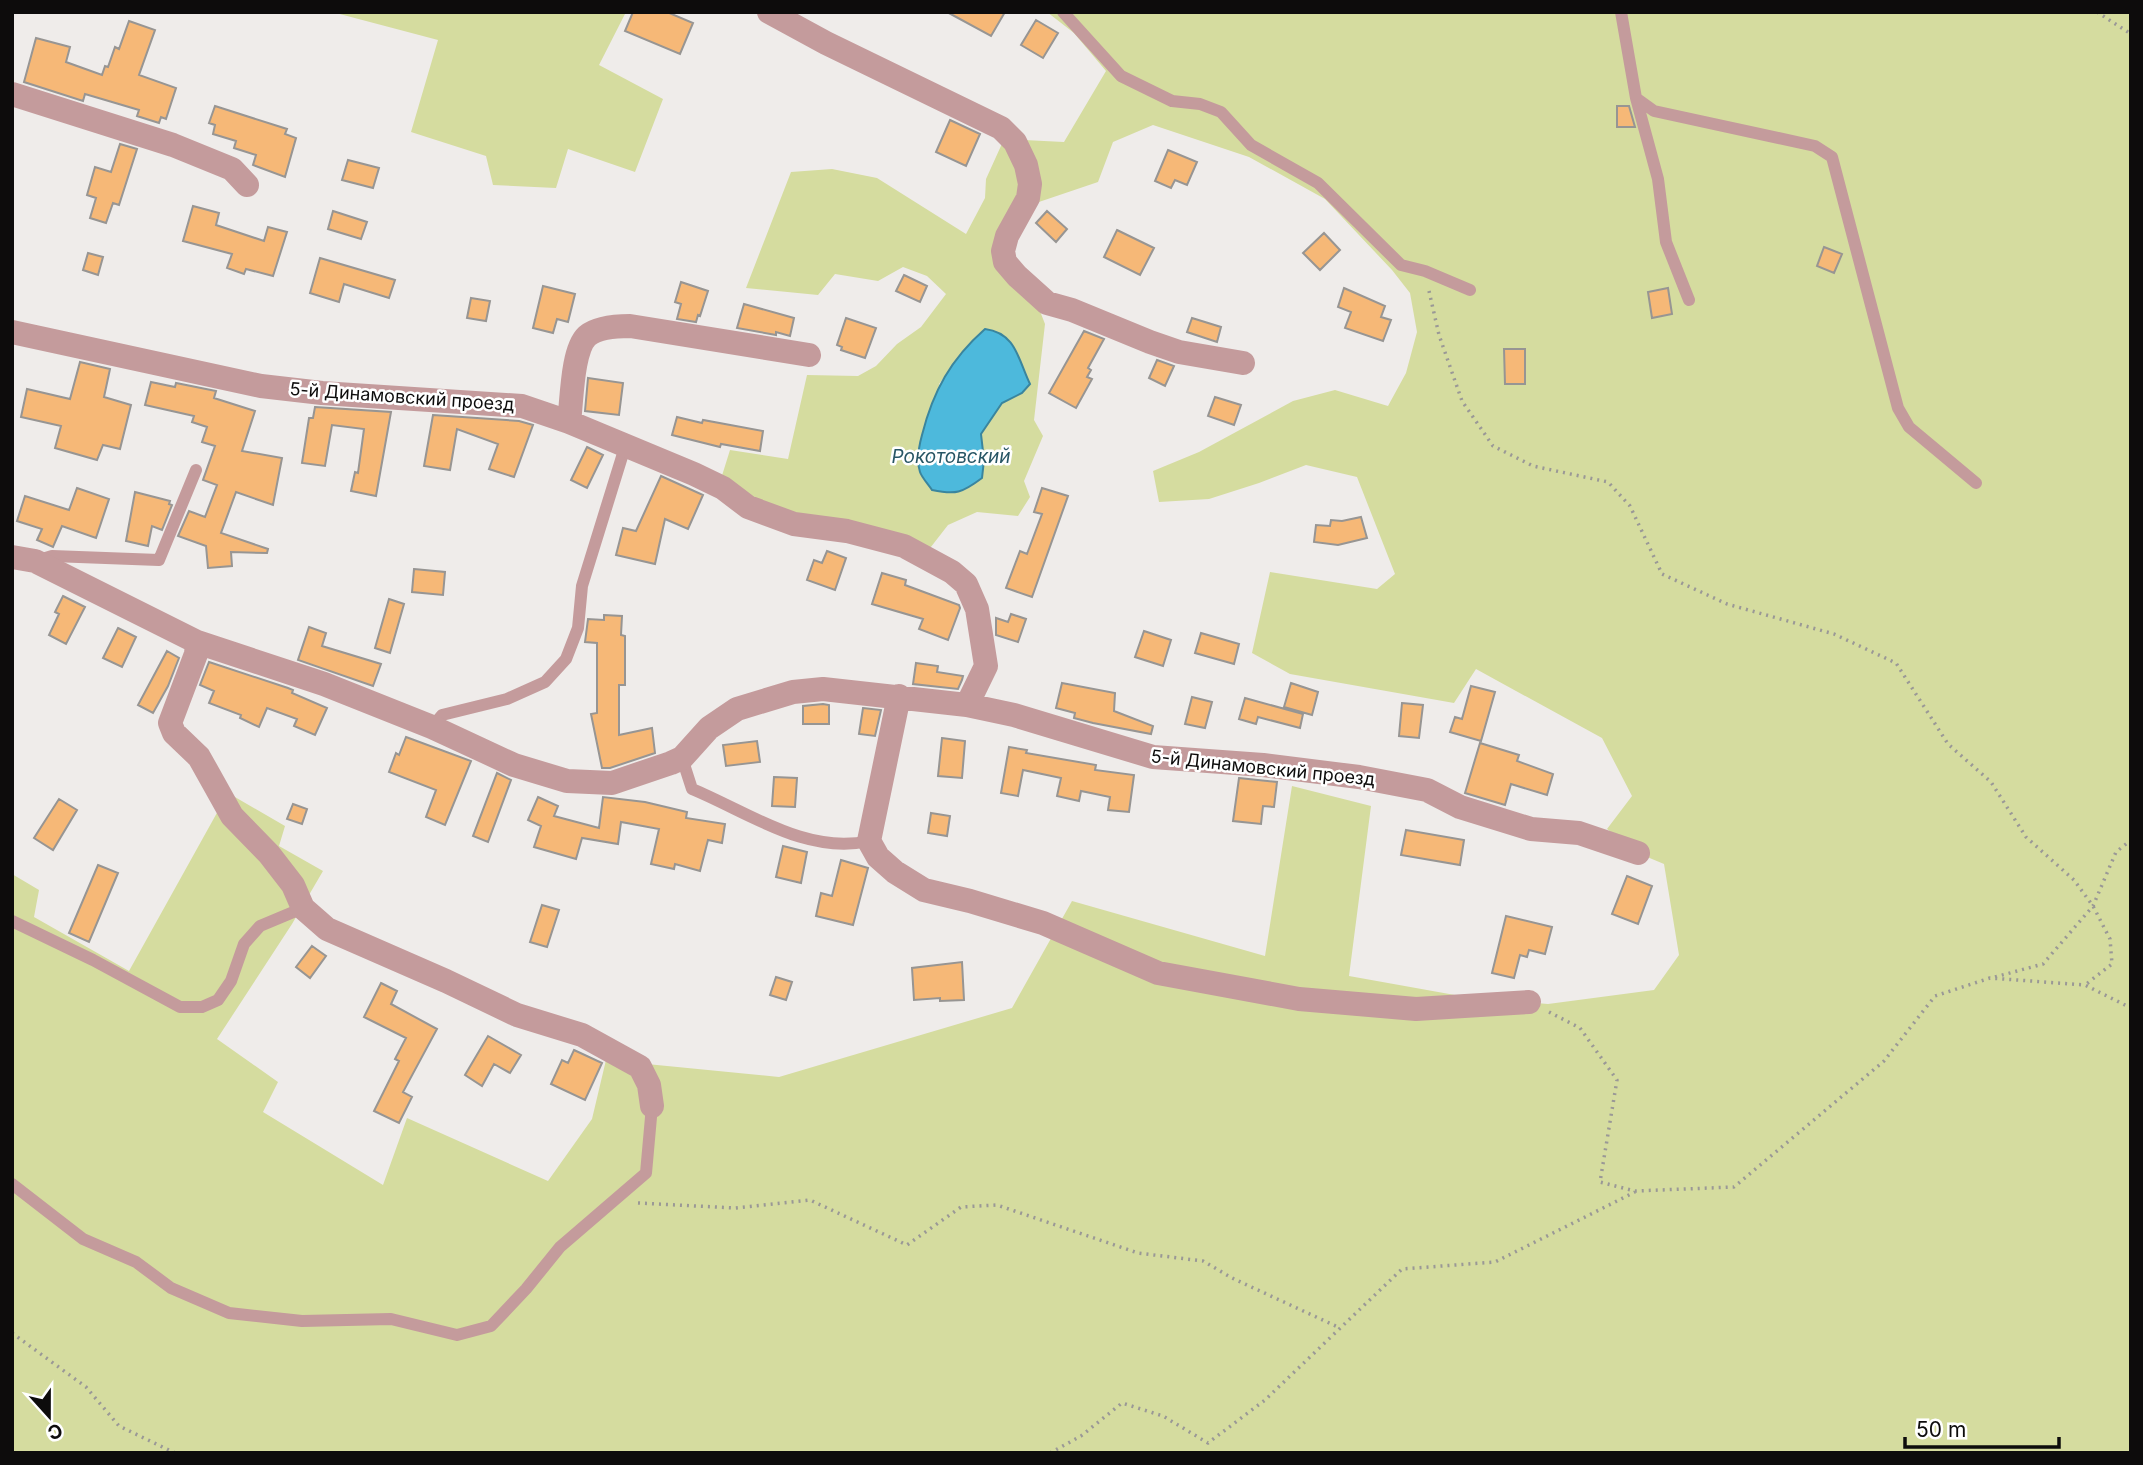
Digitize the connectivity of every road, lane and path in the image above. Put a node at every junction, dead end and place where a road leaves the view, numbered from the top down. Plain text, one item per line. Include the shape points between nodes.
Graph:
1 (769, 12) edge
2 (1063, 12) edge
3 (1620, 12) edge
4 (2097, 12) edge
5 (2131, 34) edge
6 (12, 94) edge
7 (1636, 99) junction
8 (247, 185) dead end
9 (1425, 271) junction
10 (1470, 290) dead end
11 (1689, 300) dead end
12 (12, 332) edge
13 (810, 355) dead end
14 (1244, 363) dead end
15 (569, 422) junction
16 (625, 447) junction
17 (195, 470) dead end
18 (1976, 483) dead end
19 (24, 559) edge
20 (197, 642) junction
21 (899, 696) junction
22 (967, 705) junction
23 (432, 727) junction
24 (682, 758) junction
25 (2131, 840) edge
26 (869, 841) junction
27 (1638, 853) dead end
28 (2093, 906) junction
29 (303, 908) junction
30 (12, 921) edge
31 (1990, 978) junction
32 (2085, 985) junction
33 (1529, 1002) joint
34 (2131, 1008) edge
35 (652, 1106) joint
36 (12, 1184) edge
37 (1636, 1191) junction
38 (615, 1201) junction
39 (1340, 1328) junction
40 (12, 1333) edge
41 (176, 1453) edge
42 (1049, 1453) edge

1 - 14 street via 1001,128 1015,142 1027,165 1030,184 1028,198 1007,236 1005,262 1047,303 1179,352
2 - 9 lane via 1121,76 1172,101 1221,112 1251,145 1318,183 1401,265
3 - 7 lane
4 - 5 path
6 - 8 street via 173,145 232,169
7 - 11 lane via 1658,179 1666,242
7 - 18 lane via 1654,111 1815,146 1832,157 1898,408 1909,428
9 - 10 lane
9 - 28 path via 1439,335 1462,401 1493,446 1533,466 1608,482 1630,506 1662,574 1727,604 1834,634 1896,663 1948,744 1991,782 2026,837 2074,880
12 - 15 street, 5-й Динамовский проезд via 261,386 522,405
13 - 15 street via 611,326 589,334 580,346
15 - 16 street, 5-й Динамовский проезд
16 - 22 street, 5-й Динамовский проезд via 723,488 748,507 794,524 847,531 904,546 952,572 966,584 977,609 986,666
16 - 23 lane via 582,586 578,628 566,659 545,682 507,699 442,715
17 - 19 lane via 159,560
19 - 20 street, 5-й Динамовский проезд
20 - 23 street, 5-й Динамовский проезд via 324,684
20 - 29 street via 170,723 199,757 232,816 293,885
21 - 22 street, 5-й Динамовский проезд
21 - 24 street, 5-й Динамовский проезд via 823,688 793,692 737,709 709,728
21 - 26 street
22 - 27 street, 5-й Динамовский проезд via 1153,757 1359,776 1427,790 1460,807 1531,829 1579,833
23 - 24 street, 5-й Динамовский проезд via 514,765 567,781 612,783
24 - 26 lane via 692,789 783,832 848,845
25 - 28 path via 2116,852
26 - 33 street via 878,857 924,890 1043,923 1158,974 1299,999 1416,1009
28 - 31 path via 2043,964
28 - 32 path via 2110,939 2112,964
29 - 30 lane via 260,926 244,944 231,981 218,1000 202,1007 180,1007
29 - 35 street via 327,929 517,1015 582,1035 629,1061 645,1076
31 - 32 path
31 - 37 path via 1935,996 1884,1061 1734,1187
32 - 34 path
33 - 37 path via 1580,1028 1617,1080 1600,1182
35 - 38 lane via 646,1173
36 - 38 lane via 83,1239 136,1262 171,1288 229,1313 302,1321 391,1319 457,1335 491,1326 560,1247
37 - 39 path via 1495,1262 1402,1269
38 - 39 path via 736,1208 810,1200 908,1245 961,1207 997,1205 1138,1253 1203,1261
39 - 42 path via 1265,1400 1208,1443 1163,1416 1122,1403 1081,1436
40 - 41 path via 86,1387 119,1426

